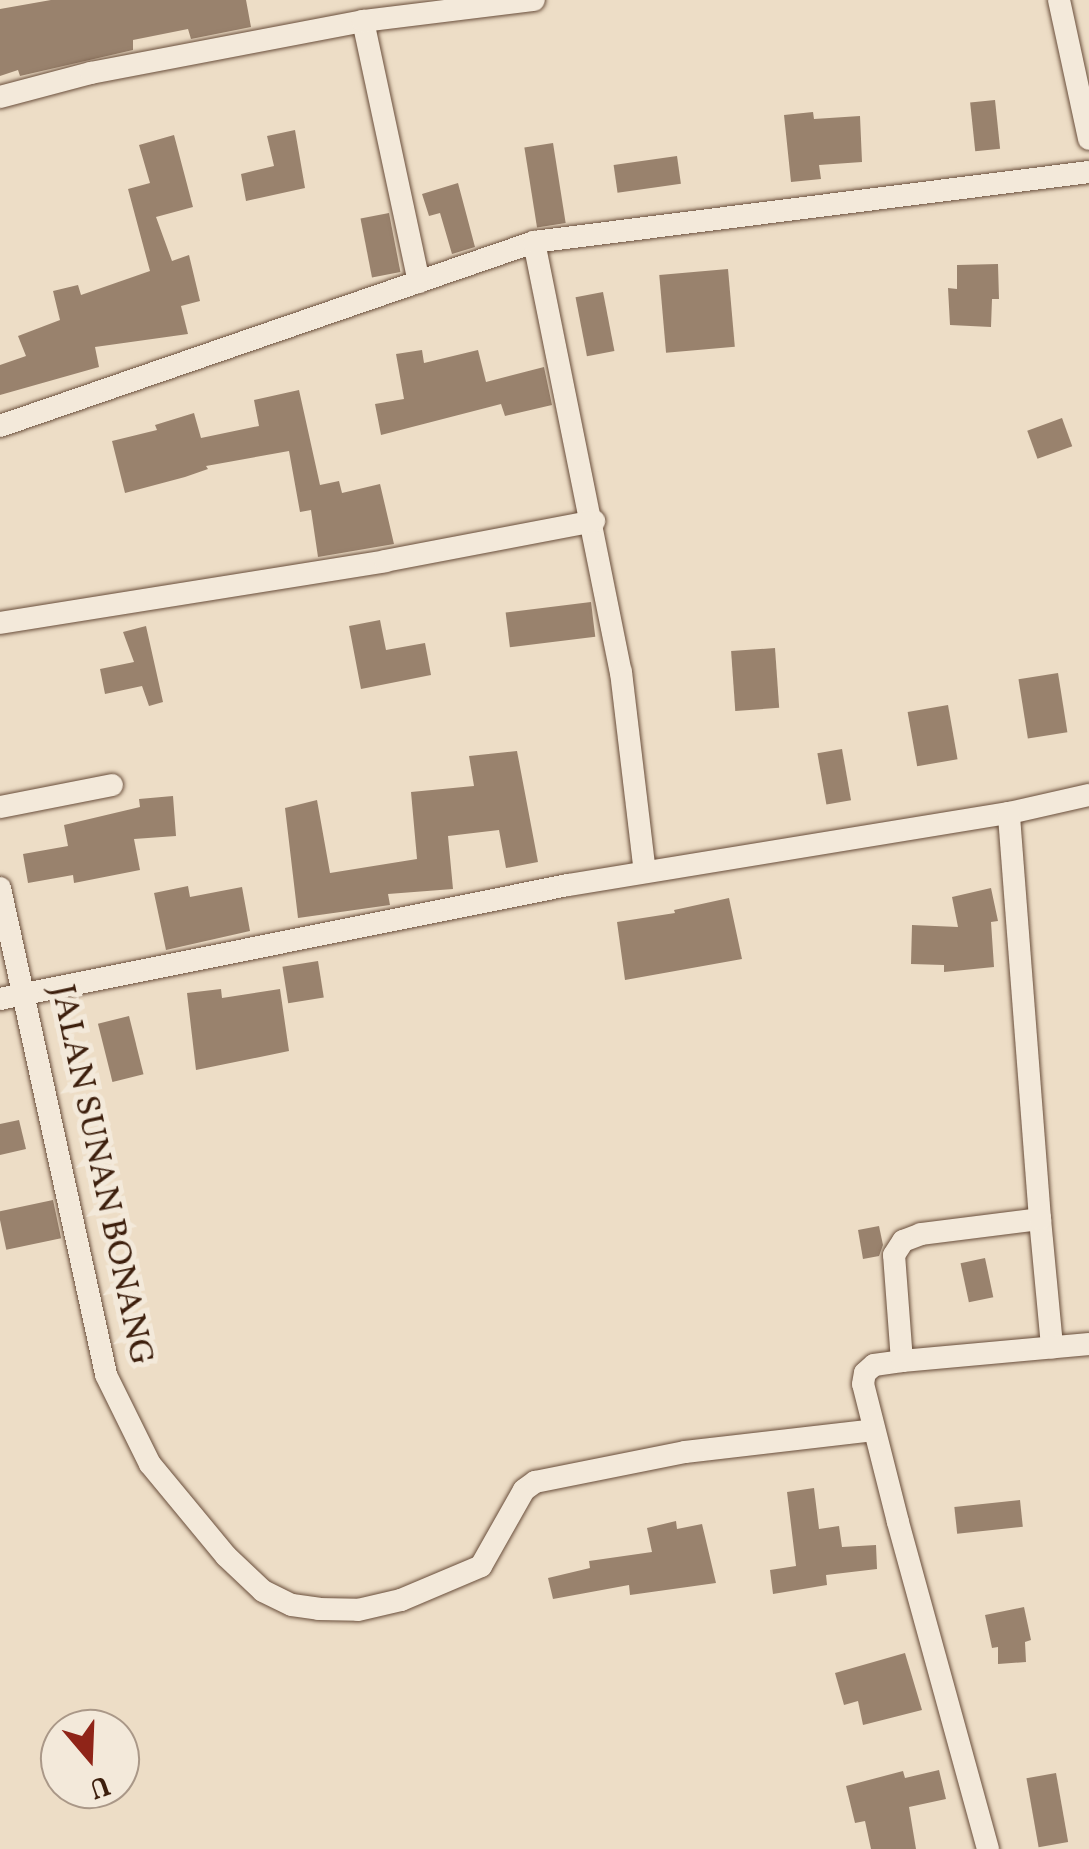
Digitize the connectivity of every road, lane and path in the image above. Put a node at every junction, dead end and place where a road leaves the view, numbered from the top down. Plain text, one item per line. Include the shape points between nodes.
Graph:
1 (534, 0) edge
2 (1059, 0) edge
3 (363, 21) junction
4 (0, 97) edge
5 (1089, 139) edge
6 (1089, 172) edge
7 (534, 242) junction
8 (419, 282) junction
9 (0, 426) edge
10 (594, 521) junction
11 (0, 623) edge
12 (112, 785) dead end
13 (1089, 794) edge
14 (0, 806) edge
15 (1009, 813) junction
16 (644, 872) junction
17 (0, 888) edge
18 (26, 994) junction
19 (0, 999) edge
20 (1040, 1219) junction
21 (1089, 1344) edge
22 (1052, 1347) junction
23 (902, 1361) junction
24 (874, 1430) junction
25 (988, 1849) edge

1 - 3 street
2 - 5 street
3 - 4 street
3 - 8 street
6 - 7 street
7 - 8 street
7 - 10 street
8 - 9 street
10 - 11 street via 385,562
10 - 16 street via 622,672
12 - 14 street
13 - 15 street
15 - 16 street
15 - 20 street
16 - 18 street
17 - 18 street, JALAN SUNAN BONANG
18 - 19 street
18 - 24 street, JALAN SUNAN BONANG via 106,1375 150,1464 263,1591 318,1609 358,1610 401,1600 481,1566 535,1482 686,1452
20 - 22 street
20 - 23 street via 903,1241 894,1255
21 - 22 street
22 - 23 street
23 - 24 street via 865,1373
24 - 25 street

